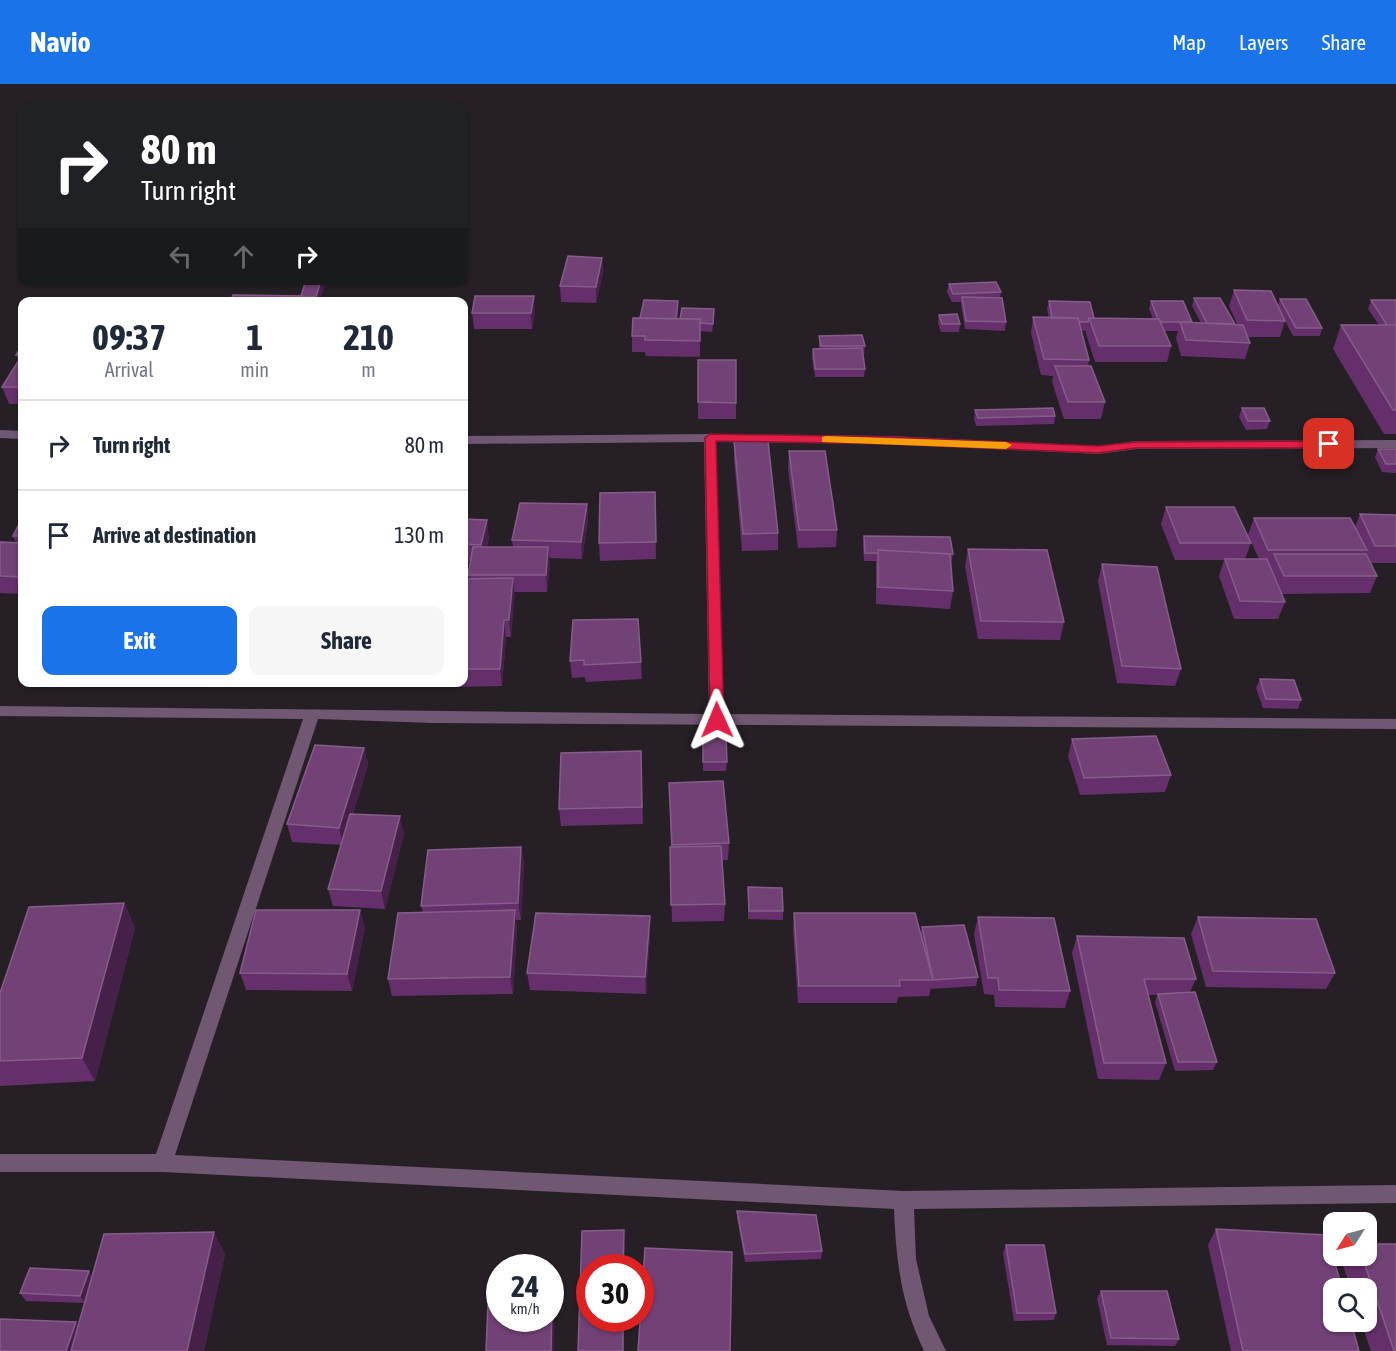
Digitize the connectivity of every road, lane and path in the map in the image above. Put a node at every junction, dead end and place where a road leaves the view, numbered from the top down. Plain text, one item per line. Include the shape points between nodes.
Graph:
1 (0, 434) edge
2 (18, 435) edge
3 (710, 438) junction
4 (468, 440) edge
5 (1396, 444) edge
6 (0, 711) edge
7 (312, 714) junction
8 (717, 720) junction
9 (1396, 723) edge
10 (0, 1163) edge
11 (164, 1163) junction
12 (1396, 1194) edge
13 (904, 1200) junction
14 (935, 1351) edge

1 - 2 street
3 - 4 street
3 - 5 street via 891,440 1098,450 1136,445
3 - 8 street
6 - 7 street
7 - 8 street
7 - 11 street
8 - 9 street
10 - 11 street
11 - 13 street
12 - 13 street
13 - 14 street via 906,1259 918,1318

